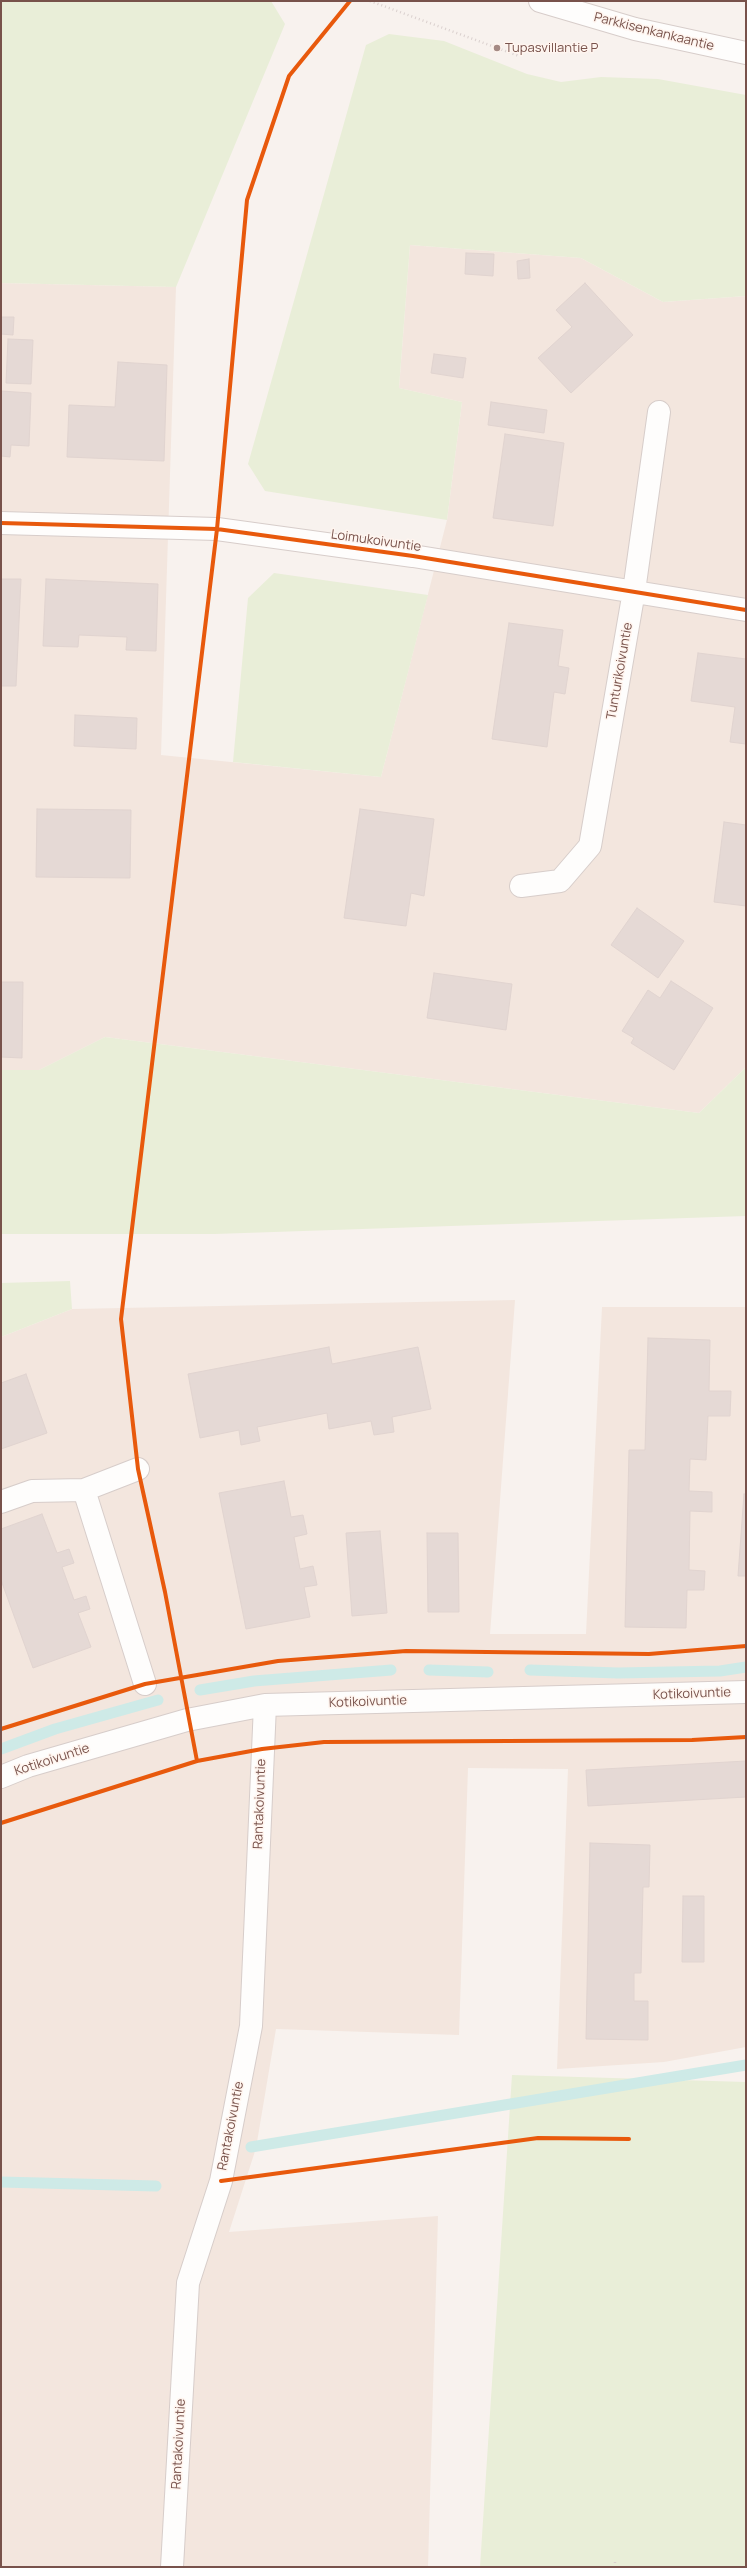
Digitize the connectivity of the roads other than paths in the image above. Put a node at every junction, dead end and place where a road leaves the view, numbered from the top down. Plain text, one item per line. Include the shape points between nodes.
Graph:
1 (540, 1) edge
2 (746, 53) edge
3 (659, 412) dead end
4 (1, 523) edge
5 (634, 591) junction
6 (746, 610) edge
7 (521, 886) dead end
8 (138, 1469) dead end
9 (84, 1490) junction
10 (1, 1502) edge
11 (146, 1684) dead end
12 (746, 1692) edge
13 (265, 1705) junction
14 (1, 1777) edge
15 (172, 2567) edge

1 - 2 street, Parkkisenkankaantie via 635,29
3 - 5 street, Tunturikoivuntie
4 - 5 street, Loimukoivuntie via 217,529 413,556
5 - 6 street, Loimukoivuntie
5 - 7 street, Tunturikoivuntie via 590,846 560,881
8 - 9 street
9 - 10 street via 32,1491
9 - 11 street
12 - 13 street, Kotikoivuntie
13 - 14 street, Kotikoivuntie via 188,1720 28,1766
13 - 15 street, Rantakoivuntie via 251,2026 221,2181 188,2283

